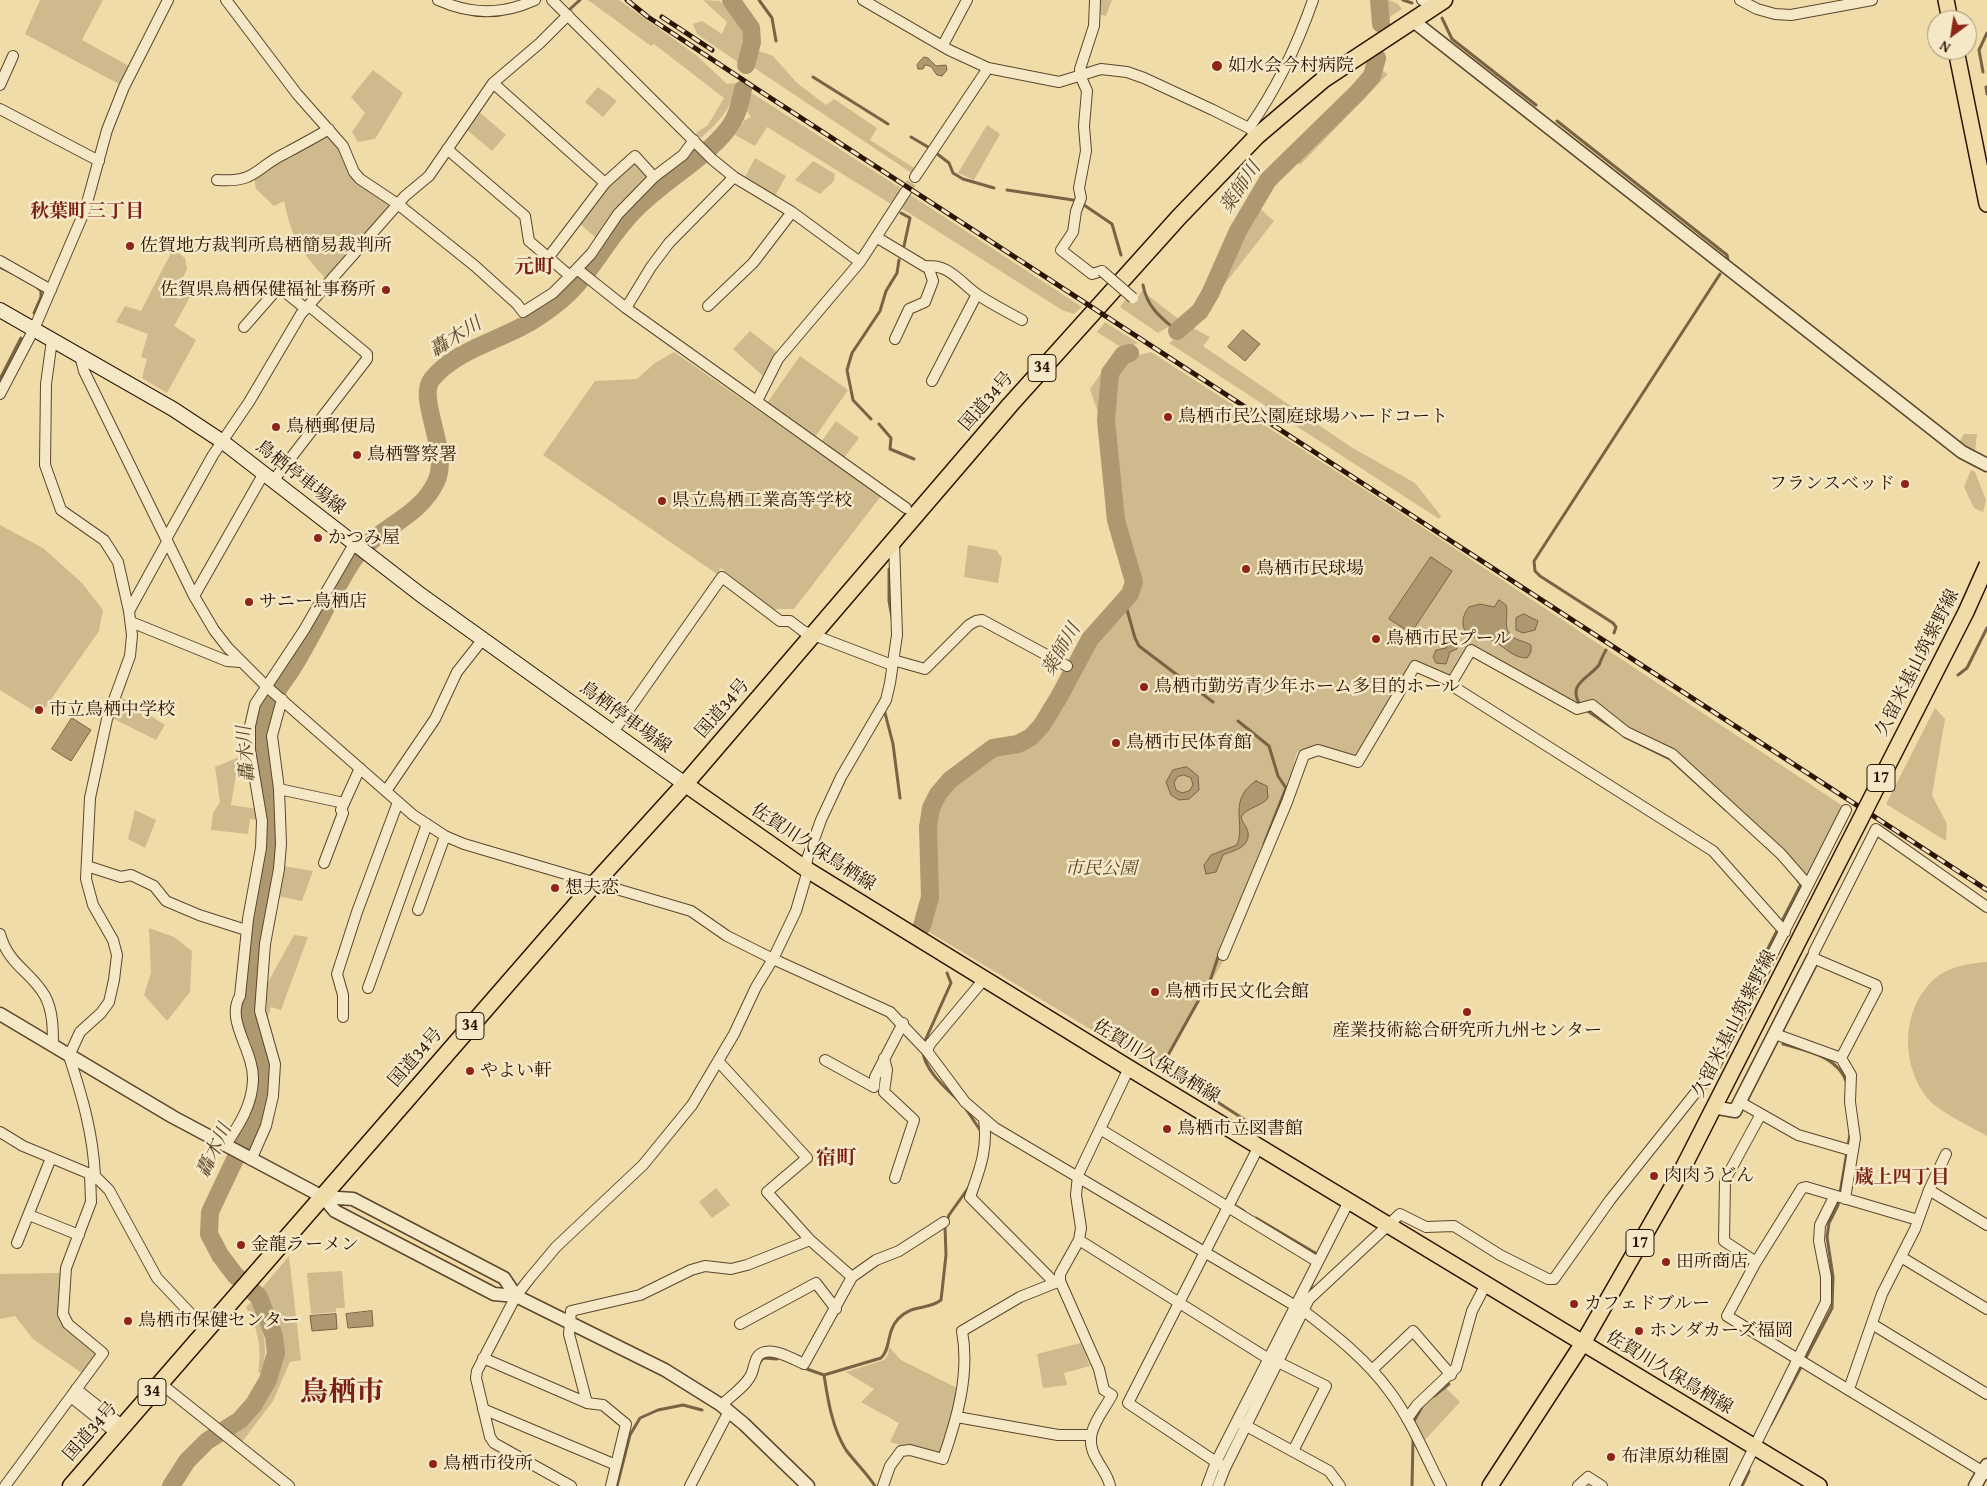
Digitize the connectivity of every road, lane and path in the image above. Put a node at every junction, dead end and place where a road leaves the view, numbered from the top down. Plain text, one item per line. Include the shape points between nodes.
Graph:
1 (168, 0) edge
2 (226, 0) edge
3 (438, 0) edge
4 (535, 0) edge
5 (552, 0) edge
6 (863, 0) edge
7 (967, 0) edge
8 (1095, 0) edge
9 (1313, 0) edge
10 (1740, 0) edge
11 (1872, 0) edge
12 (1433, 2) edge
13 (568, 15) junction
14 (1412, 20) junction
15 (943, 45) junction
16 (13, 56) dead end
17 (1958, 60) edge
18 (988, 68) junction
19 (1080, 75) junction
20 (493, 83) junction
21 (0, 85) edge
22 (0, 109) edge
23 (328, 129) junction
24 (1253, 132) junction
25 (694, 140) junction
26 (447, 148) junction
27 (99, 161) junction
28 (654, 177) junction
29 (734, 177) junction
30 (915, 177) tunnel mouth
31 (217, 180) dead end
32 (605, 183) junction
33 (906, 191) tunnel mouth
34 (1987, 204) edge
35 (399, 205) junction
36 (792, 212) junction
37 (876, 237) junction
38 (548, 258) junction
39 (0, 261) edge
40 (860, 262) junction
41 (928, 266) junction
42 (574, 272) junction
43 (51, 290) junction
44 (977, 294) junction
45 (1134, 298) dead end
46 (708, 306) dead end
47 (307, 307) junction
48 (626, 308) junction
49 (0, 310) edge
50 (1022, 320) dead end
51 (244, 327) dead end
52 (34, 329) junction
53 (895, 339) dead end
54 (52, 340) junction
55 (80, 356) junction
56 (932, 381) dead end
57 (0, 394) edge
58 (757, 401) junction
59 (223, 442) junction
60 (1987, 465) edge
61 (268, 477) junction
62 (906, 508) dead end
63 (894, 540) junction
64 (166, 541) junction
65 (354, 544) junction
66 (1987, 565) edge
67 (194, 596) junction
68 (129, 611) junction
69 (131, 622) junction
70 (813, 634) junction
71 (482, 639) junction
72 (240, 662) junction
73 (893, 663) junction
74 (1067, 666) dead end
75 (1452, 682) junction
76 (266, 686) junction
77 (280, 698) junction
78 (613, 732) junction
79 (360, 768) junction
80 (685, 784) junction
81 (279, 789) junction
82 (386, 791) junction
83 (398, 802) junction
84 (344, 804) junction
85 (1846, 810) dead end
86 (427, 824) junction
87 (445, 836) junction
88 (324, 863) dead end
89 (87, 866) junction
90 (806, 869) junction
91 (596, 882) junction
92 (1808, 884) junction
93 (1987, 907) edge
94 (418, 910) dead end
95 (246, 930) junction
96 (1785, 932) junction
97 (0, 934) edge
98 (1224, 956) dead end
99 (1814, 958) junction
100 (773, 960) junction
101 (985, 978) junction
102 (368, 988) dead end
103 (0, 1014) edge
104 (343, 1017) dead end
105 (903, 1023) junction
106 (1775, 1034) junction
107 (53, 1046) junction
108 (926, 1051) junction
109 (69, 1056) junction
110 (884, 1058) junction
111 (1841, 1058) junction
112 (825, 1060) dead end
113 (718, 1061) junction
114 (1129, 1068) junction
115 (1706, 1079) junction
116 (1722, 1089) junction
117 (1740, 1102) junction
118 (1713, 1107) junction
119 (1761, 1114) junction
120 (984, 1119) junction
121 (1100, 1128) junction
122 (0, 1132) edge
123 (1259, 1146) junction
124 (228, 1148) junction
125 (1849, 1150) junction
126 (1946, 1154) dead end
127 (51, 1158) junction
128 (250, 1159) junction
129 (92, 1175) junction
130 (1078, 1175) junction
131 (894, 1178) dead end
132 (1929, 1190) junction
133 (323, 1197) junction
134 (1839, 1198) junction
135 (1349, 1201) junction
136 (1229, 1206) junction
137 (29, 1215) junction
138 (1918, 1220) junction
139 (944, 1222) dead end
140 (1987, 1225) edge
141 (1389, 1226) junction
142 (79, 1235) junction
143 (810, 1240) junction
144 (1079, 1240) junction
145 (17, 1243) dead end
146 (1204, 1254) junction
147 (1901, 1258) junction
148 (1318, 1262) junction
149 (1756, 1262) junction
150 (852, 1277) junction
151 (1057, 1281) junction
152 (1486, 1284) junction
153 (516, 1296) junction
154 (1179, 1304) junction
155 (836, 1309) junction
156 (1299, 1309) junction
157 (1987, 1309) edge
158 (568, 1322) junction
159 (740, 1324) dead end
160 (1872, 1324) junction
161 (207, 1331) junction
162 (1583, 1343) junction
163 (482, 1358) junction
164 (1275, 1361) junction
165 (1803, 1361) junction
166 (1372, 1370) junction
167 (1451, 1375) junction
168 (160, 1383) junction
169 (1848, 1389) junction
170 (73, 1393) junction
171 (1987, 1394) edge
172 (1112, 1396) junction
173 (587, 1403) junction
174 (1128, 1403) junction
175 (725, 1408) junction
176 (483, 1409) junction
177 (957, 1417) junction
178 (1407, 1419) junction
179 (1241, 1423) junction
180 (119, 1430) junction
181 (1090, 1435) junction
182 (1753, 1446) junction
183 (1293, 1451) junction
184 (616, 1465) junction
185 (1220, 1465) junction
186 (1986, 1470) edge
187 (801, 1483) edge
188 (5, 1486) edge
189 (71, 1486) edge
190 (290, 1486) edge
191 (571, 1486) edge
192 (611, 1486) edge
193 (690, 1486) edge
194 (884, 1486) edge
195 (1110, 1486) edge
196 (1208, 1486) edge
197 (1218, 1486) edge
198 (1340, 1486) edge
199 (1441, 1486) edge
200 (1490, 1486) edge
201 (1578, 1486) edge
202 (1602, 1486) edge
203 (1735, 1486) edge
204 (1819, 1486) edge
205 (1974, 1486) edge

1 - 27 street via 124,88
2 - 23 street via 297,94
3 - 4 street via 467,11 487,12
5 - 13 street
6 - 15 street
7 - 15 street
8 - 19 street via 1094,26
9 - 24 street via 1291,57
10 - 11 street via 1757,9 1791,15
12 - 14 highway, 国道34号 / 34
13 - 20 street
13 - 25 street
14 - 24 highway, 国道34号 / 34 via 1324,78
14 - 60 street via 1962,452
15 - 18 street
16 - 21 street
17 - 34 main road
18 - 19 street via 1054,82
18 - 30 street
19 - 24 street via 1101,69 1127,72
19 - 45 street, bridge via 1087,91 1086,151 1079,188 1081,198 1073,232 1061,250 1092,274 1102,271
20 - 26 street
20 - 32 street
22 - 27 street
23 - 31 street via 248,178
23 - 35 street via 343,146 360,179
24 - 63 highway, 国道34号 / 34 via 1086,318
25 - 28 street via 683,155
25 - 29 street
26 - 35 street via 429,176
26 - 38 street via 526,216 528,241
27 - 43 street via 85,210
28 - 32 street via 635,156
28 - 42 street via 618,214 591,254
29 - 36 street
29 - 48 street via 669,243
32 - 38 street
33 - 37 street
35 - 42 street via 475,266 523,312 553,293
35 - 47 street
36 - 40 street
36 - 46 street via 753,263
37 - 40 street
37 - 41 street
38 - 42 street
39 - 43 street
40 - 58 street via 778,359
41 - 44 street via 934,265 958,277
41 - 53 street via 933,281 925,302 910,309
42 - 48 street
43 - 52 street
44 - 50 street
44 - 56 street
47 - 51 street via 279,287
47 - 59 street
47 - 61 street via 367,354 367,359
48 - 58 street
49 - 52 main road, 鳥栖停車場線
52 - 54 main road, 鳥栖停車場線
52 - 57 street
54 - 55 main road, 鳥栖停車場線
54 - 68 street via 46,384 45,465 62,510 104,540 118,562
55 - 59 main road, 鳥栖停車場線 via 173,409
55 - 64 street via 84,371
58 - 62 street
59 - 61 main road, 鳥栖停車場線
59 - 64 street via 213,454
61 - 65 main road, 鳥栖停車場線
61 - 67 street
63 - 70 highway, 国道34号 / 34
63 - 73 street via 897,624
64 - 67 street
64 - 68 street
65 - 71 main road, 鳥栖停車場線
65 - 76 street via 304,630
66 - 116 main road, 久留米基山筑紫野線 / 17, bridge
67 - 72 street via 214,630
68 - 69 street
69 - 72 street via 227,661
69 - 89 street via 130,656 107,719 90,798
70 - 73 street via 840,647
70 - 78 street via 790,621 780,622 722,577
70 - 80 highway, 国道34号 / 34
71 - 78 main road, 鳥栖停車場線
71 - 82 street via 457,672 435,719
72 - 76 street
73 - 74 street via 925,669 968,625 982,620
73 - 90 street via 886,700 841,777 807,859
75 - 92 street via 1471,650 1578,709 1592,705 1626,732 1672,754 1781,854
75 - 96 street via 1454,687 1713,851
75 - 98 street via 1415,666 1358,762 1318,750 1304,755
76 - 77 street
76 - 95 street via 255,704 250,726 250,750 262,821 261,848
77 - 79 street
77 - 81 street via 272,736
78 - 80 main road, 鳥栖停車場線
79 - 82 street
79 - 84 street
80 - 90 main road, 佐賀川久保鳥栖線
80 - 91 highway, 国道34号 / 34
81 - 84 street
81 - 128 street via 282,831 279,869 265,944 260,1011 275,1064 273,1096 266,1126
82 - 83 street
83 - 86 street
83 - 104 street via 337,974 343,995
84 - 88 street
85 - 92 street
86 - 87 street
86 - 102 street
87 - 91 street
87 - 94 street
89 - 95 street via 121,877 131,875 154,886 166,901
89 - 109 street via 86,879 93,905 113,940 117,955 109,1002 80,1032
90 - 100 street via 796,911
90 - 101 main road, 佐賀川久保鳥栖線
91 - 100 street via 691,912 727,936
91 - 133 highway, 国道34号 / 34
92 - 96 street
93 - 99 street via 1876,830 1814,952
95 - 124 street via 240,996 235,1003 234,1017 248,1048 253,1080 248,1108
96 - 115 street
97 - 107 street via 10,958 44,994 53,1027
99 - 106 street
99 - 111 street via 1876,985 1877,989
100 - 105 street via 890,1012
100 - 113 street
101 - 108 street
101 - 114 main road, 佐賀川久保鳥栖線
103 - 107 street
105 - 108 street
105 - 110 street
106 - 111 street
106 - 117 street
107 - 109 street
108 - 120 street via 965,1102
109 - 124 street
109 - 129 street via 86,1107 94,1149
110 - 112 street via 875,1076 874,1087
110 - 131 street via 887,1070 884,1092 914,1120
111 - 125 street via 1850,1075 1850,1102 1856,1138
113 - 143 street via 807,1158 767,1192
113 - 153 street via 692,1106 643,1164 556,1247
114 - 121 street
114 - 123 main road, 佐賀川久保鳥栖線
115 - 116 street
115 - 141 street via 1610,1200 1554,1279 1500,1255 1454,1226 1426,1227 1400,1214
116 - 118 main road, 久留米基山筑紫野線 / 17
117 - 118 street via 1735,1111
117 - 119 street
118 - 162 main road, 久留米基山筑紫野線 / 17 via 1683,1168
119 - 125 street via 1798,1135
119 - 149 street via 1724,1184 1724,1242
120 - 130 street
120 - 151 street via 986,1146 970,1197
121 - 130 street
121 - 136 street
122 - 127 street
123 - 135 main road, 佐賀川久保鳥栖線
123 - 136 street
124 - 128 street
125 - 134 street
126 - 132 street
127 - 129 street
127 - 137 street
128 - 133 street
129 - 142 street via 91,1202
129 - 161 street via 109,1190 157,1278
130 - 144 street
130 - 146 street
132 - 138 street
132 - 140 street
133 - 153 street via 335,1211 494,1294
133 - 153 street via 353,1198 504,1278
133 - 161 highway, 国道34号 / 34
134 - 138 street
134 - 149 street via 1802,1188
134 - 165 street via 1820,1224 1826,1302
135 - 141 main road, 佐賀川久保鳥栖線
135 - 148 street
136 - 146 street
136 - 148 street
137 - 142 street
137 - 145 street
138 - 147 street
139 - 150 street
141 - 152 main road, 佐賀川久保鳥栖線
141 - 156 street
142 - 170 street via 66,1268 64,1314 68,1324 103,1353
143 - 150 street
143 - 158 street via 732,1269 705,1266 691,1270 640,1295 571,1311
144 - 151 street
144 - 154 street
146 - 154 street
146 - 156 street
147 - 157 street
147 - 160 street via 1882,1294
148 - 156 street
149 - 165 street via 1727,1316
150 - 155 street
151 - 172 street via 1099,1370 1104,1390
151 - 177 street via 1020,1297 962,1331 966,1348
152 - 162 main road, 佐賀川久保鳥栖線
152 - 167 street via 1472,1311 1456,1368
153 - 158 street
153 - 163 street
154 - 164 street
154 - 174 street
155 - 159 street via 816,1283
155 - 175 street via 804,1364 763,1352 757,1357 751,1375
156 - 164 street
156 - 166 street via 1340,1339
158 - 173 street
158 - 175 street via 665,1370
160 - 169 street
160 - 171 street
161 - 168 highway, 国道34号 / 34
162 - 182 main road, 佐賀川久保鳥栖線
162 - 200 main road, 久留米基山筑紫野線 / 17
163 - 173 street
163 - 176 street via 476,1378
164 - 179 street
164 - 183 street via 1326,1386
165 - 169 street
165 - 182 street
166 - 167 street via 1412,1331
166 - 178 street
167 - 178 street via 1423,1399
168 - 180 highway, 国道34号 / 34
168 - 190 street
169 - 186 street
170 - 180 street
170 - 188 street
172 - 174 street
172 - 181 street
173 - 184 street via 602,1405 626,1424
174 - 185 street
175 - 187 street
175 - 193 street
176 - 184 street
176 - 191 street via 494,1443
177 - 181 street via 1058,1435
177 - 194 street via 943,1459 910,1450 901,1451 890,1466
178 - 199 street
179 - 183 street
179 - 185 street
180 - 189 highway, 国道34号 / 34
181 - 195 street via 1089,1443
182 - 203 street
182 - 204 main road, 佐賀川久保鳥栖線
183 - 198 street via 1329,1471
184 - 192 street
185 - 196 street
185 - 197 street
186 - 205 street
201 - 202 street via 1588,1476

